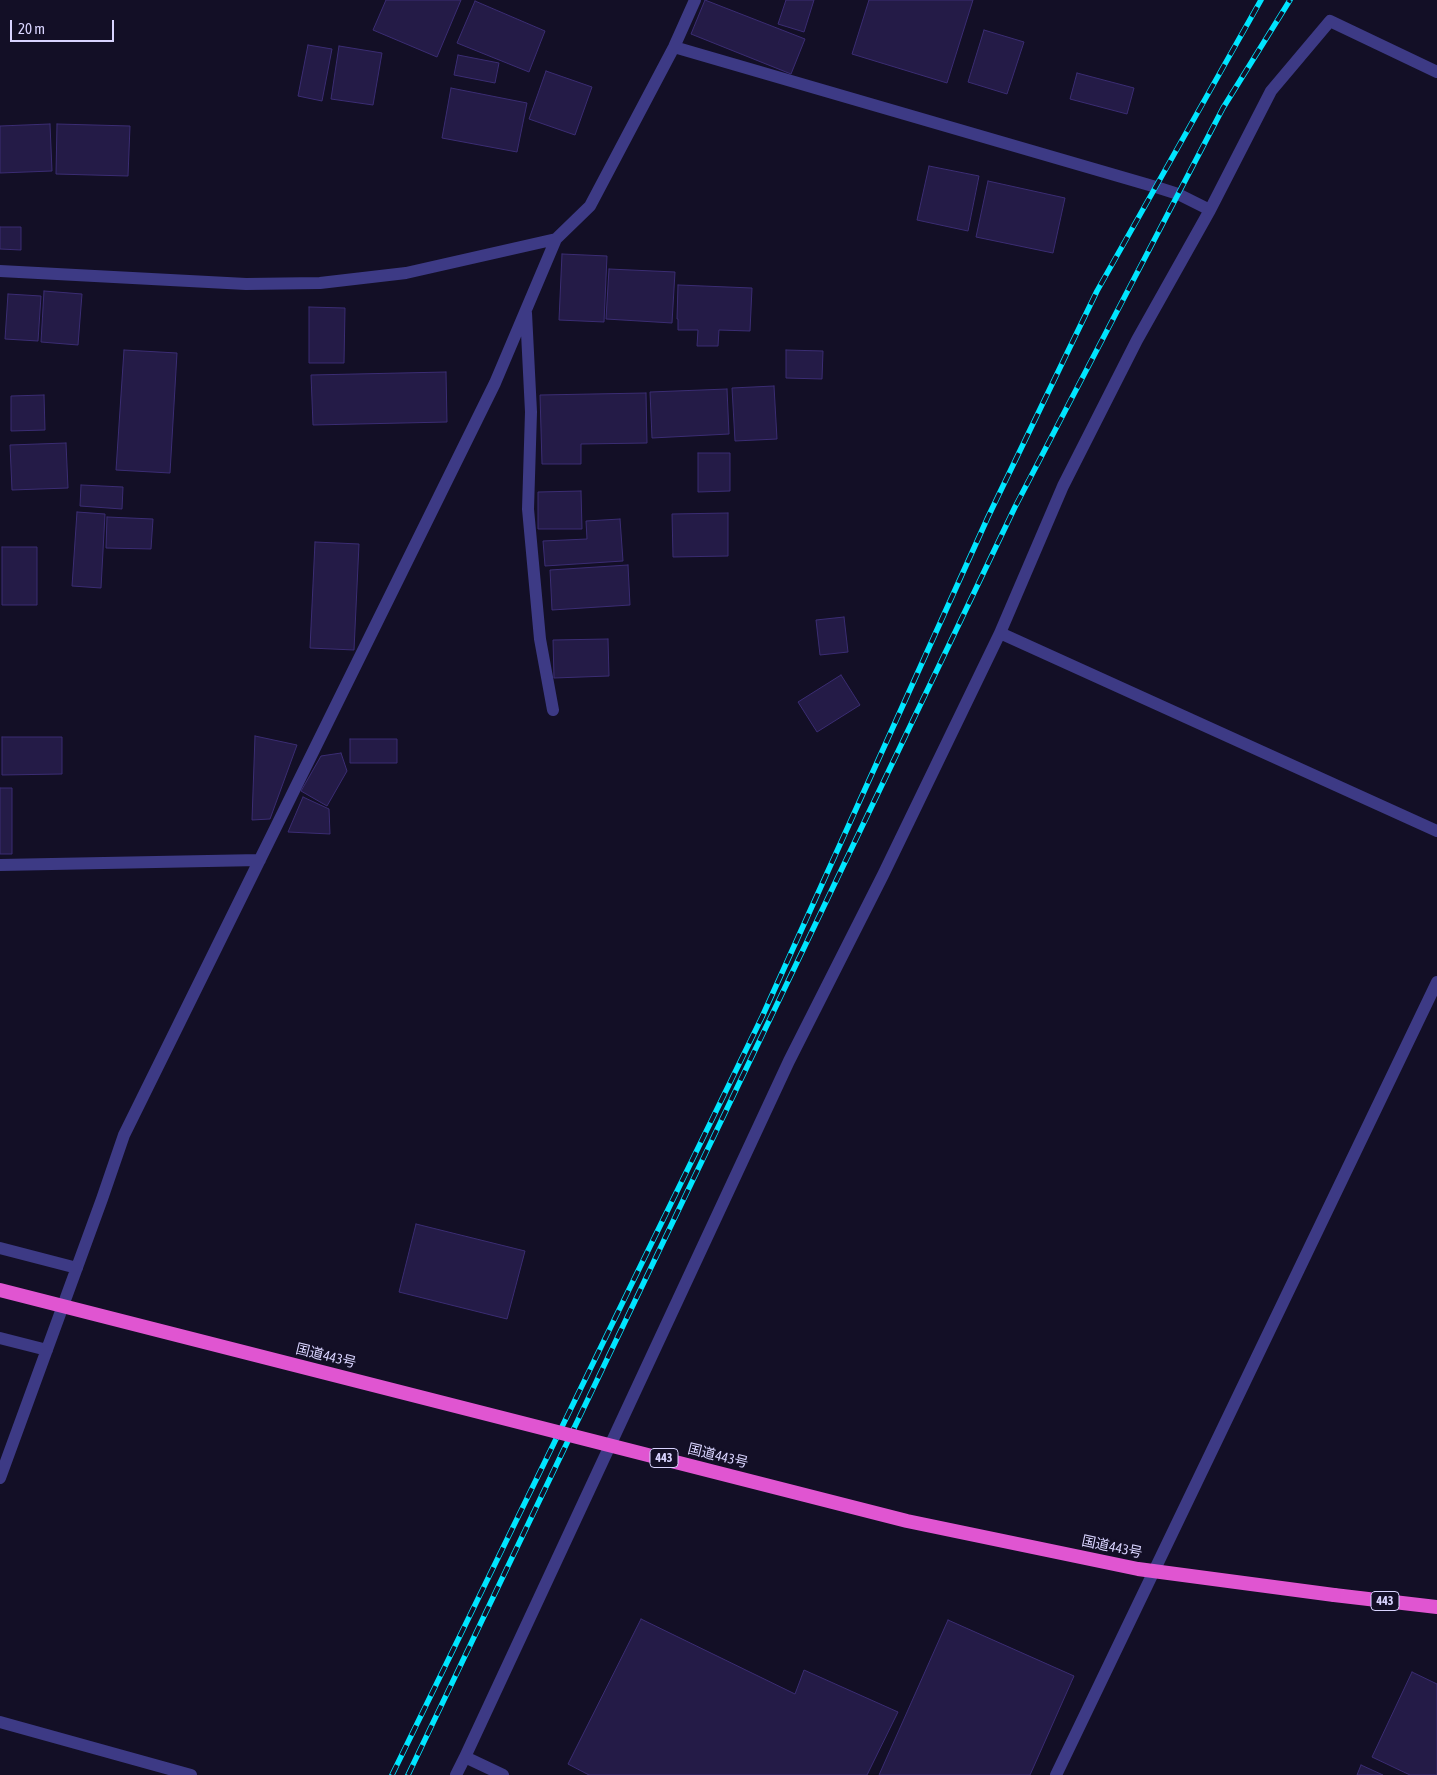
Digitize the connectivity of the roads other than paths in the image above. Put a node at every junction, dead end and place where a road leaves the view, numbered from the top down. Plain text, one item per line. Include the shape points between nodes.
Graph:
1 (695, 0) edge
2 (674, 47) junction
3 (1437, 72) edge
4 (1210, 210) junction
5 (556, 239) junction
6 (0, 271) edge
7 (526, 308) junction
8 (1000, 633) junction
9 (553, 710) dead end
10 (1437, 830) edge
11 (260, 860) junction
12 (0, 865) edge
13 (1437, 982) edge
14 (0, 1248) edge
15 (77, 1268) junction
16 (0, 1290) edge
17 (0, 1338) edge
18 (47, 1350) junction
19 (0, 1478) edge
20 (1437, 1607) edge
21 (0, 1722) edge
22 (465, 1757) junction
23 (190, 1775) edge
24 (456, 1775) edge
25 (503, 1775) edge
26 (1056, 1775) edge

1 - 2 street
2 - 4 street via 1156,187
2 - 5 street via 590,206
3 - 4 street via 1330,21 1271,90
4 - 8 street via 1137,340 1063,486
5 - 6 street via 406,273 320,283 246,284
5 - 7 street
7 - 9 street via 531,412 528,509 540,638
7 - 11 street via 495,383
8 - 10 street
8 - 22 street via 789,1061
11 - 12 street
11 - 15 street via 124,1135
13 - 26 street
14 - 15 street
15 - 18 street
16 - 20 highway, 国道443号 / 443, bridge via 907,1520 1138,1569
17 - 18 street
18 - 19 street
21 - 23 street
22 - 24 street
22 - 25 street

